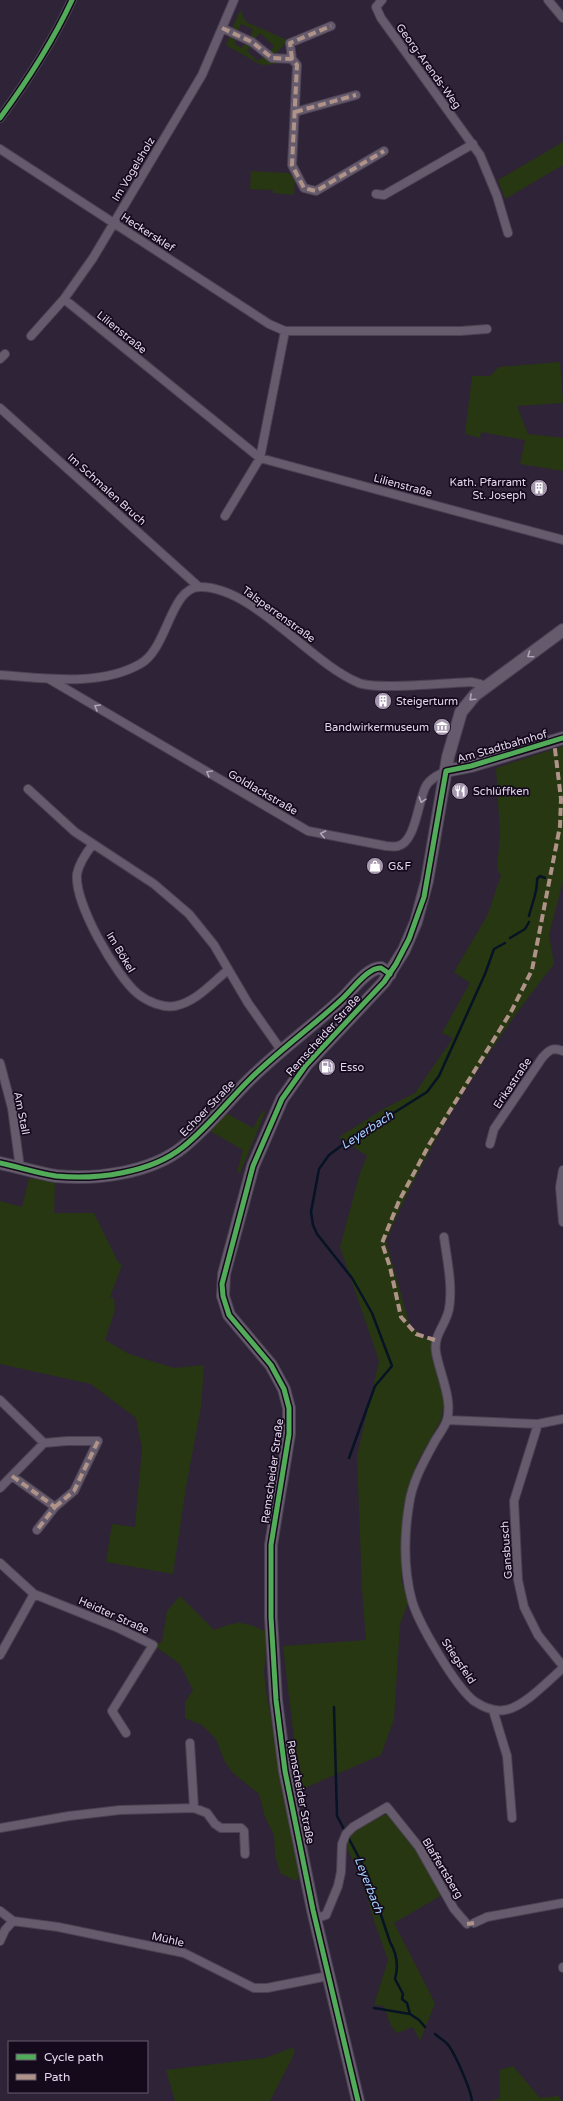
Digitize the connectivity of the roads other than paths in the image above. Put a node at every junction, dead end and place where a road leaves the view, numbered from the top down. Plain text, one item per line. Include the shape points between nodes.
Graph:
1 (72, 0) edge
2 (234, 0) edge
3 (382, 0) edge
4 (548, 0) edge
5 (563, 18) edge
6 (331, 26) dead end
7 (222, 28) junction
8 (292, 58) junction
9 (356, 95) dead end
10 (295, 112) junction
11 (0, 118) edge
12 (473, 144) junction
13 (0, 149) edge
14 (384, 151) dead end
15 (376, 194) dead end
16 (113, 223) junction
17 (508, 233) dead end
18 (64, 299) junction
19 (487, 329) dead end
20 (285, 331) junction
21 (31, 336) dead end
22 (0, 408) edge
23 (260, 458) junction
24 (225, 516) dead end
25 (563, 540) edge
26 (199, 587) junction
27 (563, 630) edge
28 (0, 675) edge
29 (47, 678) junction
30 (485, 687) junction
31 (563, 738) edge
32 (446, 772) junction
33 (28, 789) dead end
34 (93, 844) junction
35 (228, 970) junction
36 (390, 974) junction
37 (281, 1050) junction
38 (563, 1051) edge
39 (0, 1063) edge
40 (490, 1144) dead end
41 (0, 1163) edge
42 (20, 1168) junction
43 (562, 1175) edge
44 (563, 1222) edge
45 (444, 1237) dead end
46 (0, 1400) edge
47 (563, 1419) edge
48 (447, 1420) junction
49 (538, 1424) junction
50 (44, 1443) junction
51 (12, 1476) junction
52 (0, 1488) edge
53 (55, 1507) junction
54 (36, 1530) dead end
55 (0, 1563) edge
56 (34, 1594) junction
57 (0, 1655) edge
58 (563, 1667) edge
59 (494, 1710) junction
60 (126, 1733) dead end
61 (190, 1743) dead end
62 (194, 1808) junction
63 (512, 1818) dead end
64 (0, 1828) edge
65 (245, 1854) dead end
66 (563, 1903) edge
67 (0, 1911) edge
68 (314, 1919) junction
69 (13, 1921) junction
70 (0, 1942) edge
71 (328, 1976) junction
72 (358, 2101) edge

1 - 11 street via 40,61
2 - 7 street, Im Vogelsholz
3 - 12 street, Georg-Arends-Weg via 376,7 380,18
4 - 5 street
6 - 8 street via 290,43
7 - 8 street via 252,42 272,58
7 - 16 street, Im Vogelsholz via 202,75
8 - 10 street via 297,66
9 - 10 street
10 - 14 street via 292,165 304,188 316,190
12 - 15 street via 384,195
12 - 17 street, Georg-Arends-Weg via 498,196
13 - 16 street, Heckersklef
16 - 18 street, Im Vogelsholz via 93,258
16 - 20 street, Heckersklef via 269,324
18 - 21 street, Im Vogelsholz
18 - 23 street, Lilienstraße
19 - 20 street, Heckersklef
20 - 23 street
22 - 26 street, Im Schmalen Bruch
23 - 24 street
23 - 25 street, Lilienstraße
26 - 29 street via 183,594 159,644 141,664 102,678
26 - 30 street, Talsperrenstraße via 215,588 235,596 340,672 361,684 471,682
27 -> 30 main road, Remscheider Straße
28 - 29 street
32 -> 29 street, Goldlackstraße via 431,780 426,786 412,829 403,844 386,846 308,831
30 -> 32 main road, Remscheider Straße via 467,702 461,712
31 - 32 main road, Am Stadtbahnhof
32 - 36 main road, Remscheider Straße via 424,897 409,939
33 - 34 street via 60,819
34 - 35 street via 154,884 189,914 214,945
34 - 35 street, Im Bökel via 77,873 80,892 98,937 119,974 135,991 154,1004 175,1006 196,997
35 - 37 street
36 - 37 main road, Echoer Straße via 381,968 369,971 327,1014
36 - 68 main road, Remscheider Straße via 306,1065 282,1099 253,1166 222,1284 229,1315 271,1365 284,1389 289,1408 289,1434 271,1545 271,1617 276,1700 285,1772
37 - 42 main road, Echoer Straße via 184,1146 156,1163 134,1171 76,1176 57,1176
38 - 40 street, Erikastraße via 553,1049 542,1058 494,1129
39 - 42 street, Am Stall via 12,1108
41 - 42 main road, Echoer Straße
43 - 44 street via 560,1198
45 - 48 street via 450,1289 449,1309 435,1340 448,1402
46 - 50 street
47 - 49 street
48 - 49 street
48 - 59 street, Stiegsfeld via 420,1468 409,1504 407,1570 413,1602 425,1629 455,1678 474,1701
49 - 58 street, Gansbusch via 514,1502 518,1580 524,1607 538,1635
50 - 51 street
50 - 53 street via 98,1441 74,1491
51 - 52 street
51 - 53 street
53 - 54 street
55 - 56 street, Heidter Straße
56 - 57 street
56 - 60 street, Heidter Straße via 116,1626 153,1645 112,1711
58 - 59 street via 516,1707
59 - 63 street via 507,1756
61 - 62 street
62 - 64 street via 120,1810
62 - 65 street via 207,1813 221,1828 241,1828 244,1831
66 - 68 street, Blaffertsberg via 487,1917 471,1923 454,1909 419,1847 391,1809 384,1808 348,1830 343,1839 338,1886 326,1915
67 - 69 street, Mühle
68 - 71 main road, Remscheider Straße
69 - 70 street via 5,1930
69 - 71 street, Mühle via 58,1927 184,1953 254,1988
71 - 72 main road, Remscheider Straße

